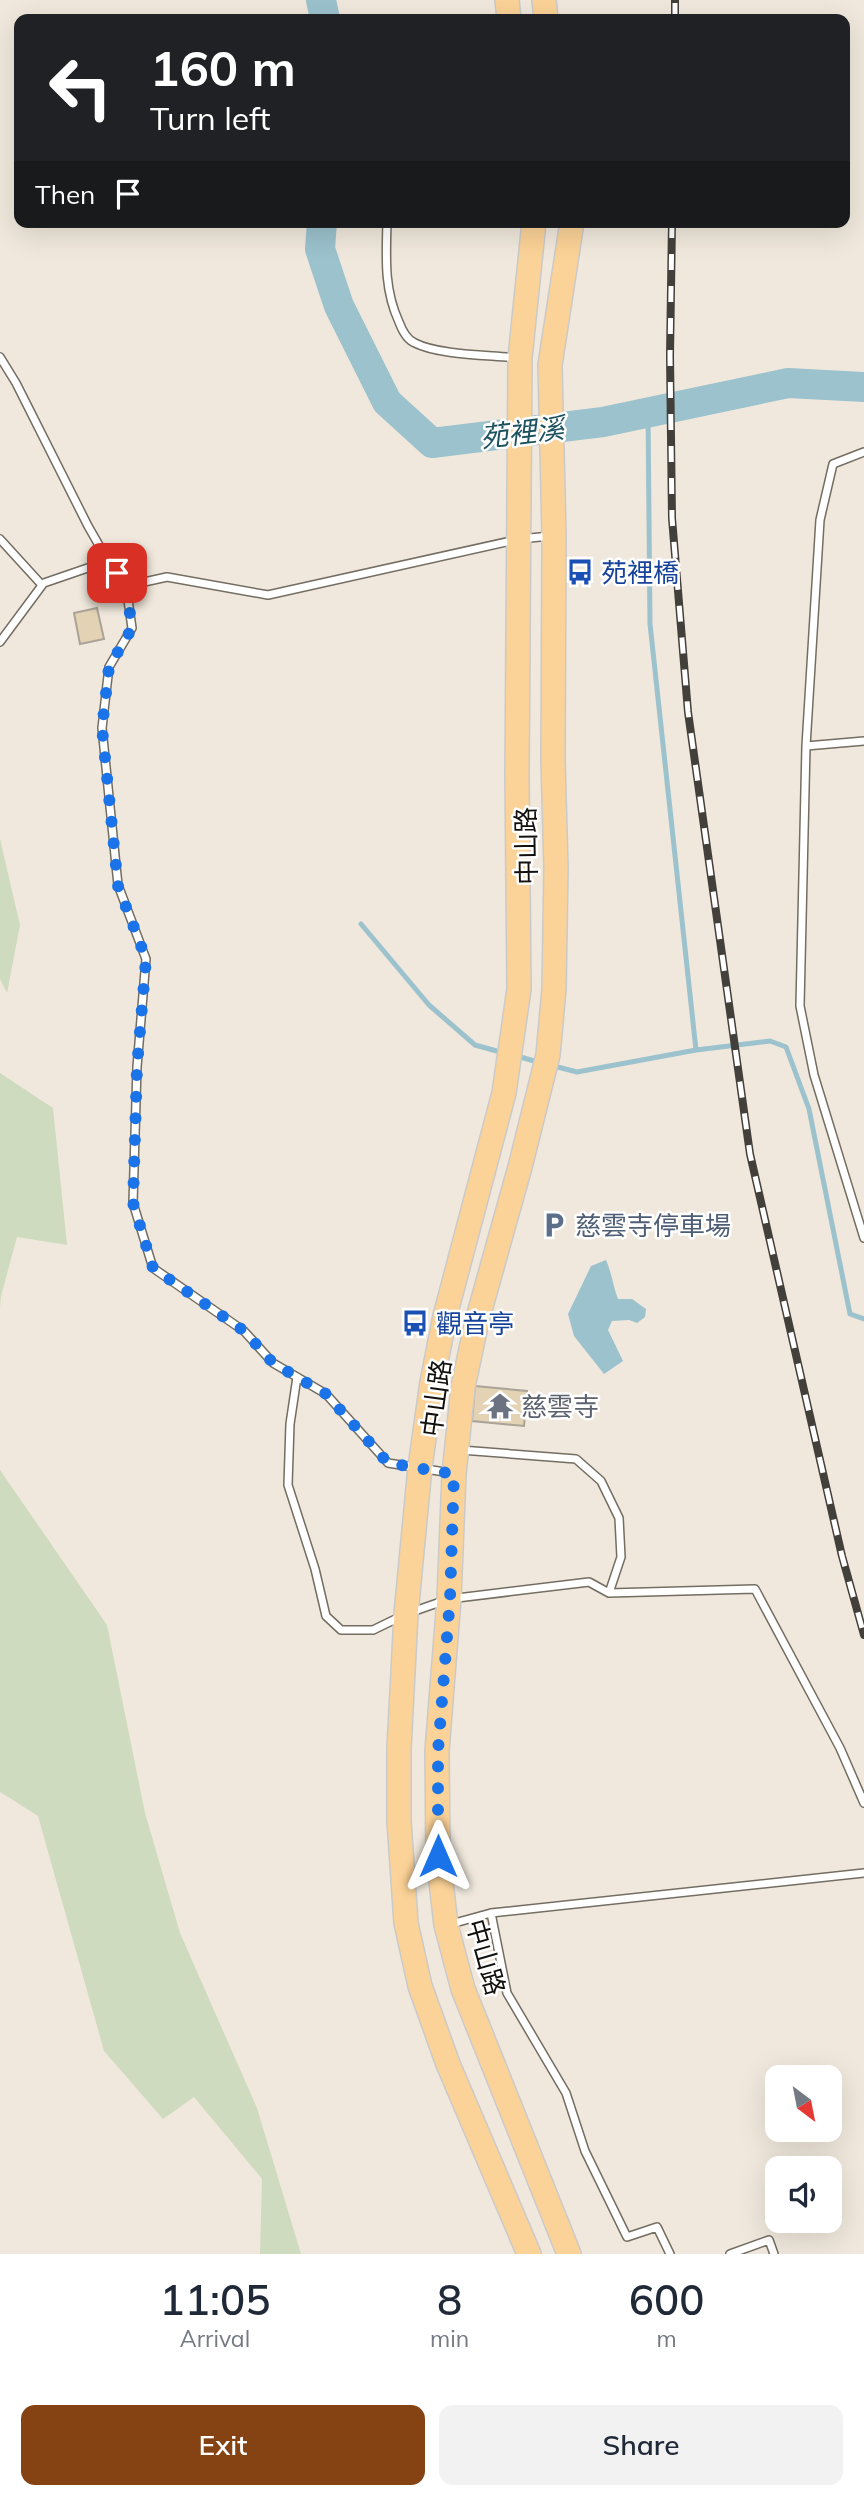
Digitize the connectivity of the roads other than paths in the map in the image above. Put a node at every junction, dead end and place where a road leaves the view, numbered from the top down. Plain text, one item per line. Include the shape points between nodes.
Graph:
1 (387, 228) edge
2 (533, 228) edge
3 (571, 228) edge
4 (0, 356) edge
5 (520, 358) junction
6 (864, 452) edge
7 (554, 536) junction
8 (0, 539) edge
9 (520, 539) junction
10 (107, 561) junction
11 (43, 584) junction
12 (126, 586) junction
13 (0, 642) edge
14 (864, 741) edge
15 (806, 746) junction
16 (864, 1236) edge
17 (445, 1316) junction
18 (477, 1321) junction
19 (297, 1377) junction
20 (456, 1449) junction
21 (420, 1467) junction
22 (454, 1474) junction
23 (609, 1593) junction
24 (450, 1599) junction
25 (407, 1614) junction
26 (864, 1803) edge
27 (864, 1873) edge
28 (491, 1913) junction
29 (446, 1925) junction
30 (529, 2254) edge
31 (569, 2254) edge
32 (670, 2254) edge
33 (730, 2254) edge
34 (774, 2254) edge

1 - 5 lane via 386,279 392,307 403,333 413,343
2 - 5 main road
3 - 7 main road via 550,365
4 - 10 lane
5 - 9 main road
6 - 15 lane via 832,464 820,520
7 - 9 lane
7 - 18 main road, 中山路 via 556,868 548,1055
8 - 11 lane
9 - 12 lane via 268,595 167,577
9 - 17 main road, 中山路 via 519,989 504,1093
10 - 11 lane
10 - 12 lane
11 - 13 lane
12 - 19 lane via 132,628 109,667 102,728 118,886 146,959 133,1203 153,1268 244,1331 273,1363
14 - 15 lane
15 - 16 lane via 800,1006 814,1075
17 - 18 main road
17 - 21 main road, 中山路
18 - 20 main road, 中山路
19 - 21 lane via 326,1394 388,1463
19 - 25 lane via 288,1485 326,1616 341,1630 373,1630
20 - 22 main road, 中山路
20 - 23 lane via 576,1459 601,1481 619,1518 621,1557
21 - 22 lane
21 - 25 main road, 中山路
22 - 24 main road, 中山路
23 - 24 lane via 589,1582
23 - 26 lane via 755,1589
24 - 25 lane
24 - 29 main road, 中山路 via 438,1751 438,1856
25 - 30 main road, 中山路 via 398,1821 406,1923 420,1986
27 - 28 lane
28 - 29 lane
28 - 32 lane via 508,1993 566,2094 585,2151 627,2237 657,2227
29 - 31 main road, 中山路 via 463,1989
33 - 34 lane via 769,2240

